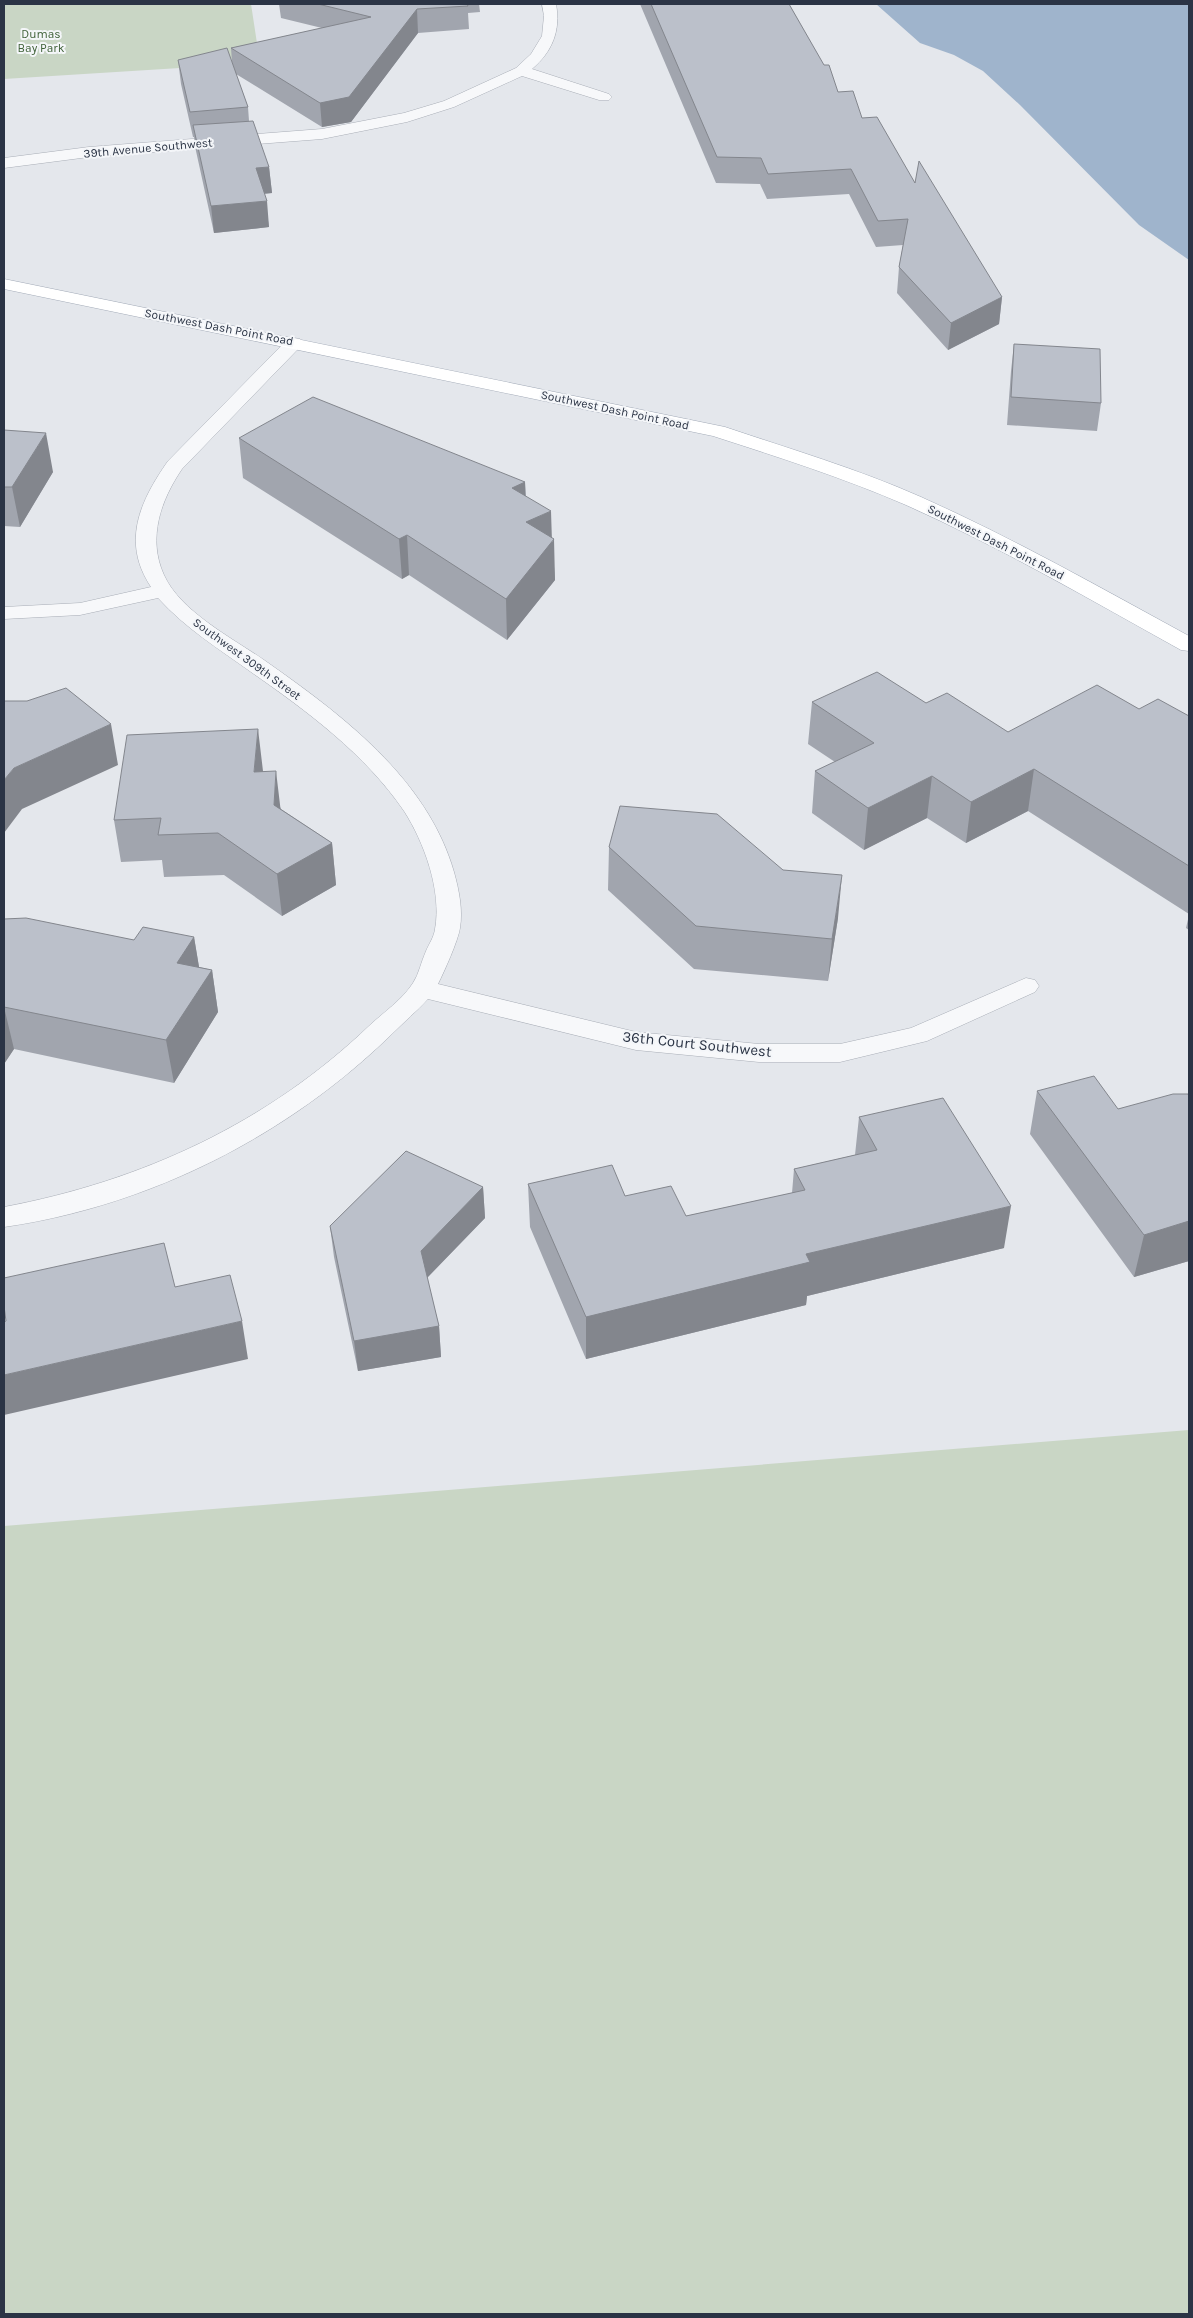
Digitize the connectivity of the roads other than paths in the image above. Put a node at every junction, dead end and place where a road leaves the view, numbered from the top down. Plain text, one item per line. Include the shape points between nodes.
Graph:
1 (549, 4) edge
2 (522, 71) junction
3 (604, 97) dead end
4 (4, 163) edge
5 (4, 284) edge
6 (294, 343) junction
7 (163, 591) junction
8 (4, 613) edge
9 (1189, 645) edge
10 (1026, 986) dead end
11 (422, 988) junction
12 (4, 1217) edge

1 - 2 street, 39th Avenue Southwest via 549,36 537,57
2 - 3 street
2 - 4 street, 39th Avenue Southwest via 449,104 408,117 322,134 89,152
5 - 6 main road, Southwest Dash Point Road
6 - 7 street, Southwest 309th Street via 161,483 148,518 146,560
6 - 9 main road, Southwest Dash Point Road via 718,431 796,457 913,501 1050,569
7 - 8 street via 80,609
7 - 11 street, Southwest 309th Street via 189,616 322,715 385,770 415,809 446,885 448,927
10 - 11 street, 36th Court Southwest via 918,1036 840,1053 759,1054 636,1041
11 - 12 street via 372,1040 325,1080 274,1114 143,1180 91,1198

